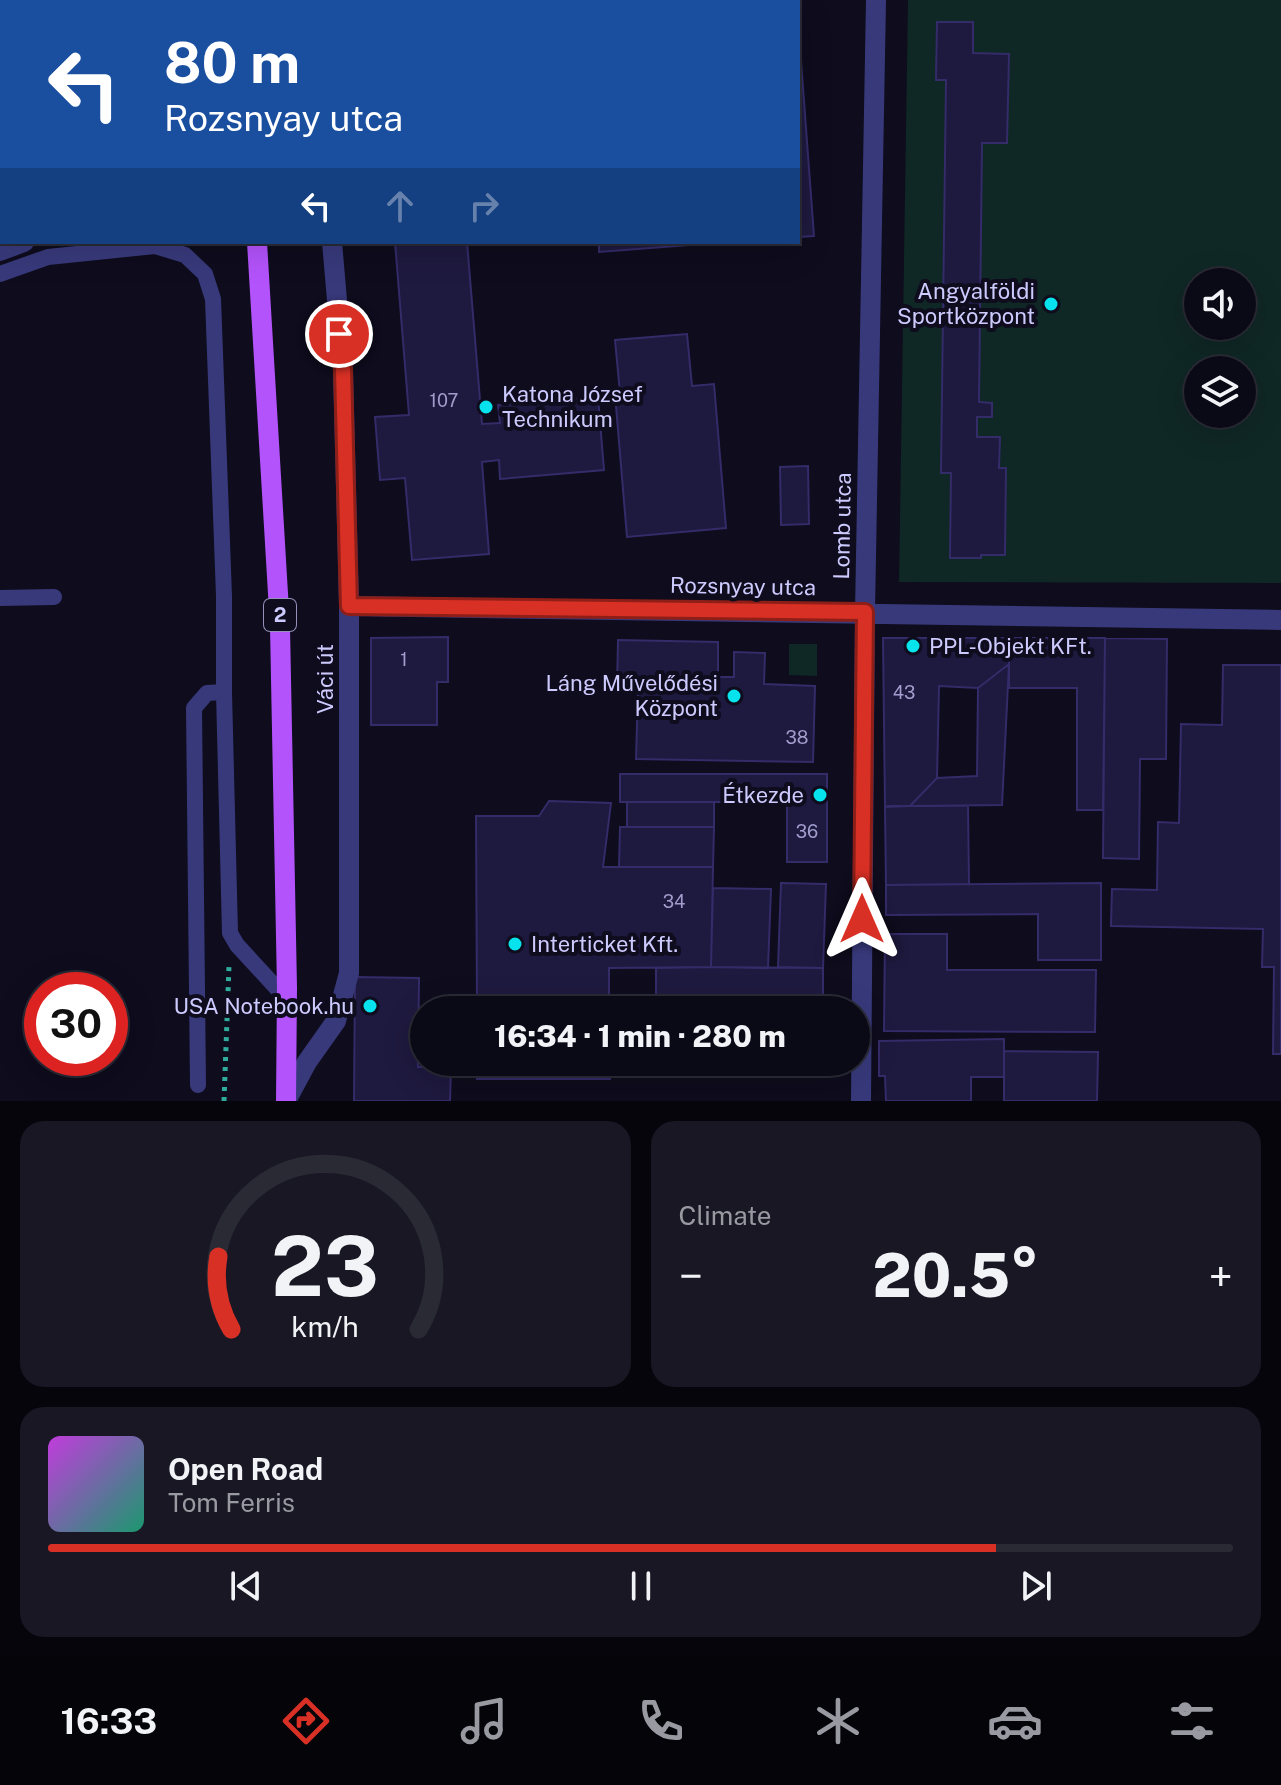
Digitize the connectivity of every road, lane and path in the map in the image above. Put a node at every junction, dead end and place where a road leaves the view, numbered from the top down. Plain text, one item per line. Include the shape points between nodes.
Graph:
1 (876, 0) edge
2 (257, 244) edge
3 (332, 244) edge
4 (0, 274) edge
5 (54, 597) dead end
6 (0, 598) edge
7 (349, 606) junction
8 (865, 612) junction
9 (1281, 620) edge
10 (224, 692) junction
11 (230, 933) junction
12 (287, 1006) junction
13 (198, 1085) dead end
14 (224, 1101) edge
15 (286, 1101) edge
16 (861, 1101) edge

1 - 8 street, Lomb utca
2 - 12 main road, Váci út / 2 via 280,627
3 - 7 street, Váci út via 343,370
4 - 10 lane via 48,257 155,246 185,255 205,274 213,299
5 - 6 lane
7 - 8 street, Rozsnyay utca
7 - 15 street, Váci út via 349,973 336,1021
8 - 9 street, Rozsnyay utca
8 - 16 street, Lomb utca
10 - 11 lane
10 - 13 lane via 207,693 194,708
11 - 12 lane
11 - 14 path
12 - 15 main road, Váci út / 2

